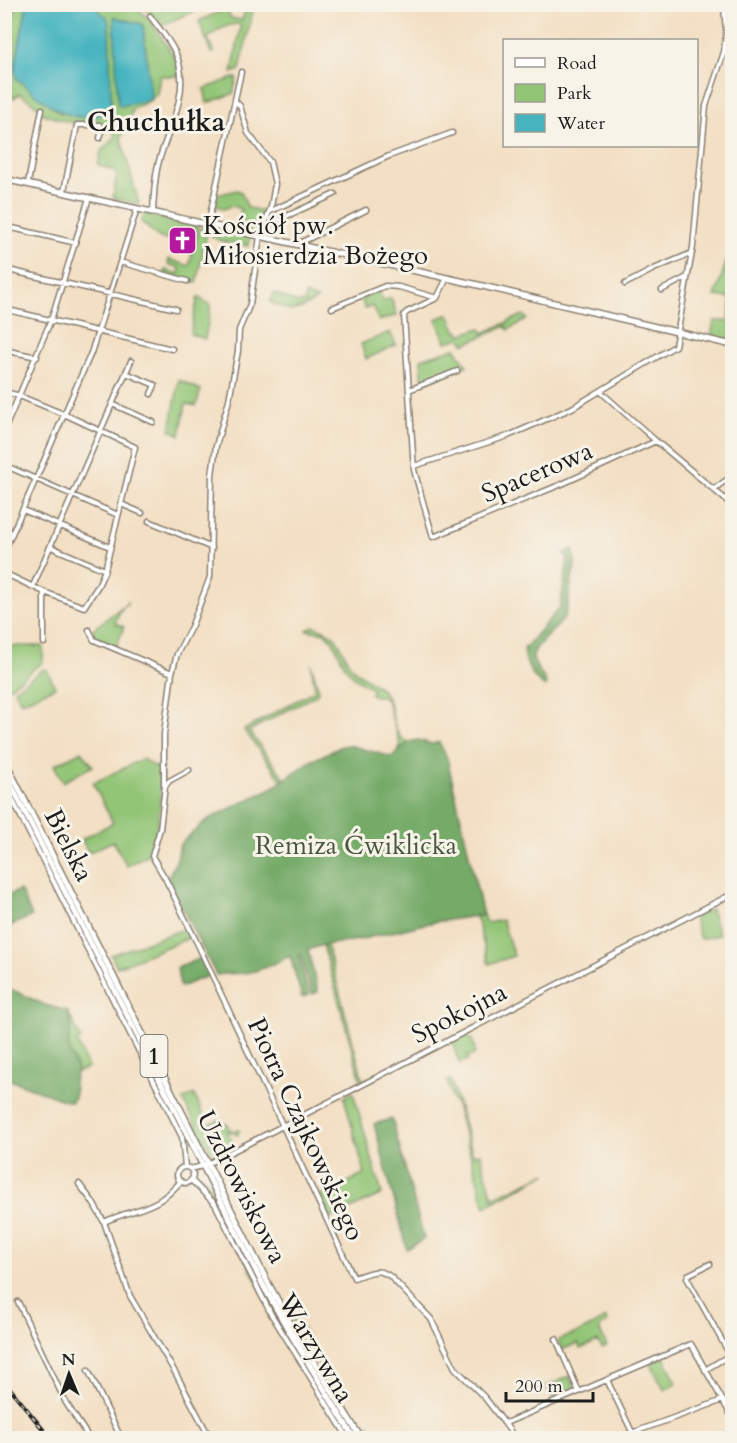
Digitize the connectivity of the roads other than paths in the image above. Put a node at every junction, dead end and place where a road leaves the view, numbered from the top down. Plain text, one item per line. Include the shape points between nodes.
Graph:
1 (724, 4) edge
2 (150, 16) dead end
3 (4, 31) edge
4 (4, 42) edge
5 (241, 72) dead end
6 (236, 102) junction
7 (42, 109) dead end
8 (452, 133) dead end
9 (100, 138) dead end
10 (4, 179) edge
11 (28, 183) junction
12 (64, 191) junction
13 (335, 194) dead end
14 (90, 197) junction
15 (137, 208) junction
16 (366, 210) dead end
17 (153, 212) junction
18 (270, 212) junction
19 (208, 224) junction
20 (4, 226) edge
21 (264, 227) junction
22 (260, 236) junction
23 (76, 243) junction
24 (298, 244) junction
25 (693, 252) junction
26 (120, 262) junction
27 (4, 269) edge
28 (688, 277) junction
29 (447, 278) junction
30 (187, 281) dead end
31 (63, 283) junction
32 (625, 284) dead end
33 (662, 290) dead end
34 (110, 294) junction
35 (437, 298) junction
36 (332, 308) dead end
37 (4, 309) edge
38 (176, 309) dead end
39 (51, 320) junction
40 (98, 331) junction
41 (679, 333) junction
42 (732, 345) edge
43 (172, 349) dead end
44 (4, 350) edge
45 (37, 357) junction
46 (131, 361) dead end
47 (457, 371) dead end
48 (126, 373) junction
49 (409, 390) junction
50 (4, 392) edge
51 (601, 392) junction
52 (151, 394) dead end
53 (19, 396) junction
54 (112, 404) junction
55 (64, 414) junction
56 (153, 422) dead end
57 (101, 430) junction
58 (4, 431) edge
59 (656, 441) junction
60 (4, 465) edge
61 (414, 466) junction
62 (732, 476) edge
63 (36, 480) junction
64 (714, 489) junction
65 (73, 495) junction
66 (121, 504) junction
67 (732, 506) edge
68 (23, 510) junction
69 (142, 513) dead end
70 (118, 515) junction
71 (149, 520) dead end
72 (60, 526) junction
73 (51, 547) junction
74 (111, 548) junction
75 (212, 548) junction
76 (4, 552) edge
77 (105, 570) junction
78 (4, 573) edge
79 (33, 586) junction
80 (44, 592) junction
81 (89, 630) dead end
82 (44, 643) dead end
83 (172, 673) junction
84 (4, 759) edge
85 (189, 770) dead end
86 (4, 771) edge
87 (4, 783) edge
88 (165, 786) junction
89 (732, 894) edge
90 (84, 929) junction
91 (83, 940) junction
92 (97, 949) junction
93 (282, 1126) junction
94 (205, 1165) junction
95 (188, 1168) junction
96 (192, 1178) junction
97 (181, 1181) junction
98 (79, 1184) dead end
99 (104, 1222) junction
100 (710, 1264) dead end
101 (18, 1302) dead end
102 (556, 1339) dead end
103 (88, 1370) dead end
104 (705, 1370) junction
105 (607, 1380) junction
106 (579, 1392) junction
107 (723, 1400) junction
108 (732, 1417) edge
109 (505, 1424) junction
110 (633, 1433) junction
111 (89, 1438) edge
112 (121, 1438) edge
113 (210, 1438) edge
114 (348, 1438) edge
115 (354, 1438) edge
116 (361, 1438) edge
117 (515, 1438) edge
118 (618, 1438) edge
119 (635, 1438) edge

1 - 25 street via 724,52 706,106
2 - 17 street via 175,51 181,81 179,102 158,165
3 - 4 street
5 - 6 street
6 - 18 street, Piotra Czajkowskiego via 248,133 270,162 274,184
6 - 19 street
7 - 11 street
8 - 18 street via 389,156
9 - 12 street via 99,124 77,125
10 - 11 main road
11 - 12 main road
12 - 14 main road
13 - 21 street
14 - 15 main road
14 - 23 street
15 - 17 main road
15 - 26 street
16 - 24 street
17 - 19 main road
18 - 21 street, Piotra Czajkowskiego
19 - 22 main road
20 - 23 street
21 - 22 street, Piotra Czajkowskiego
22 - 24 main road
22 - 75 street, Piotra Czajkowskiego via 250,304 239,330 229,400 216,446
23 - 31 street
24 - 29 main road
25 - 28 street
25 - 32 street
26 - 30 street
26 - 34 street
27 - 31 street
28 - 33 street
28 - 41 street
29 - 35 street
29 - 41 main road
31 - 34 street
31 - 39 street
34 - 38 street
34 - 40 street
35 - 36 street via 385,286
35 - 49 street via 404,315
37 - 39 street
39 - 40 street
39 - 45 street
40 - 43 street
40 - 55 street
41 - 42 main road
41 - 51 street via 674,347
44 - 45 street
45 - 53 street
46 - 48 street
47 - 49 street
48 - 52 street via 155,386
48 - 54 street
49 - 61 street
50 - 53 street
51 - 59 street
51 - 61 street via 508,436
53 - 55 street
53 - 58 street
54 - 56 street
54 - 57 street
55 - 57 street
55 - 63 street
57 - 65 street
57 - 66 street via 135,447
59 - 61 street, Spacerowa via 433,537
59 - 64 street
60 - 63 street
62 - 64 street
63 - 65 street
63 - 68 street
64 - 67 street
65 - 70 street
65 - 72 street
66 - 69 street
66 - 70 street
68 - 72 street
68 - 76 street
70 - 74 street
71 - 75 street
72 - 73 street
72 - 74 street
73 - 77 street
73 - 79 street
74 - 77 street
75 - 83 street, Piotra Czajkowskiego via 210,577
77 - 80 street via 84,607
78 - 79 street
79 - 80 street
80 - 82 street
81 - 83 street via 94,640
83 - 88 street, Piotra Czajkowskiego via 164,734
84 - 92 main road, Bielska / 1 via 76,896
85 - 88 street
86 - 90 main road, Bielska / 1
87 - 91 street
88 - 93 street, Piotra Czajkowskiego via 152,856
89 - 93 street, Spokojna
90 - 91 main road
90 - 92 main road, Bielska / 1
91 - 95 street via 182,1137
92 - 94 main road, Uzdrowiskowa / 1
92 - 94 main road, Uzdrowiskowa / 1
93 - 94 street, Spokojna
93 - 109 street, Piotra Czajkowskiego via 354,1278 376,1270 391,1277 431,1319 455,1368
94 - 95 street
94 - 96 street
94 - 115 main road, Uzdrowiskowa / 1 via 277,1311
94 - 116 main road, Uzdrowiskowa / 1 via 281,1308
95 - 96 street
95 - 97 street via 178,1173
96 - 97 street
96 - 114 street, Warzywna via 215,1204 271,1314
97 - 99 street via 158,1203
98 - 99 street
99 - 113 street via 130,1296
100 - 104 street via 687,1278 730,1355
101 - 111 street via 66,1403
102 - 106 street
103 - 112 street
104 - 105 street via 691,1344
104 - 107 street
105 - 106 street
105 - 110 street
106 - 109 street
107 - 108 street
107 - 110 street
109 - 117 street
110 - 118 street
110 - 119 street

